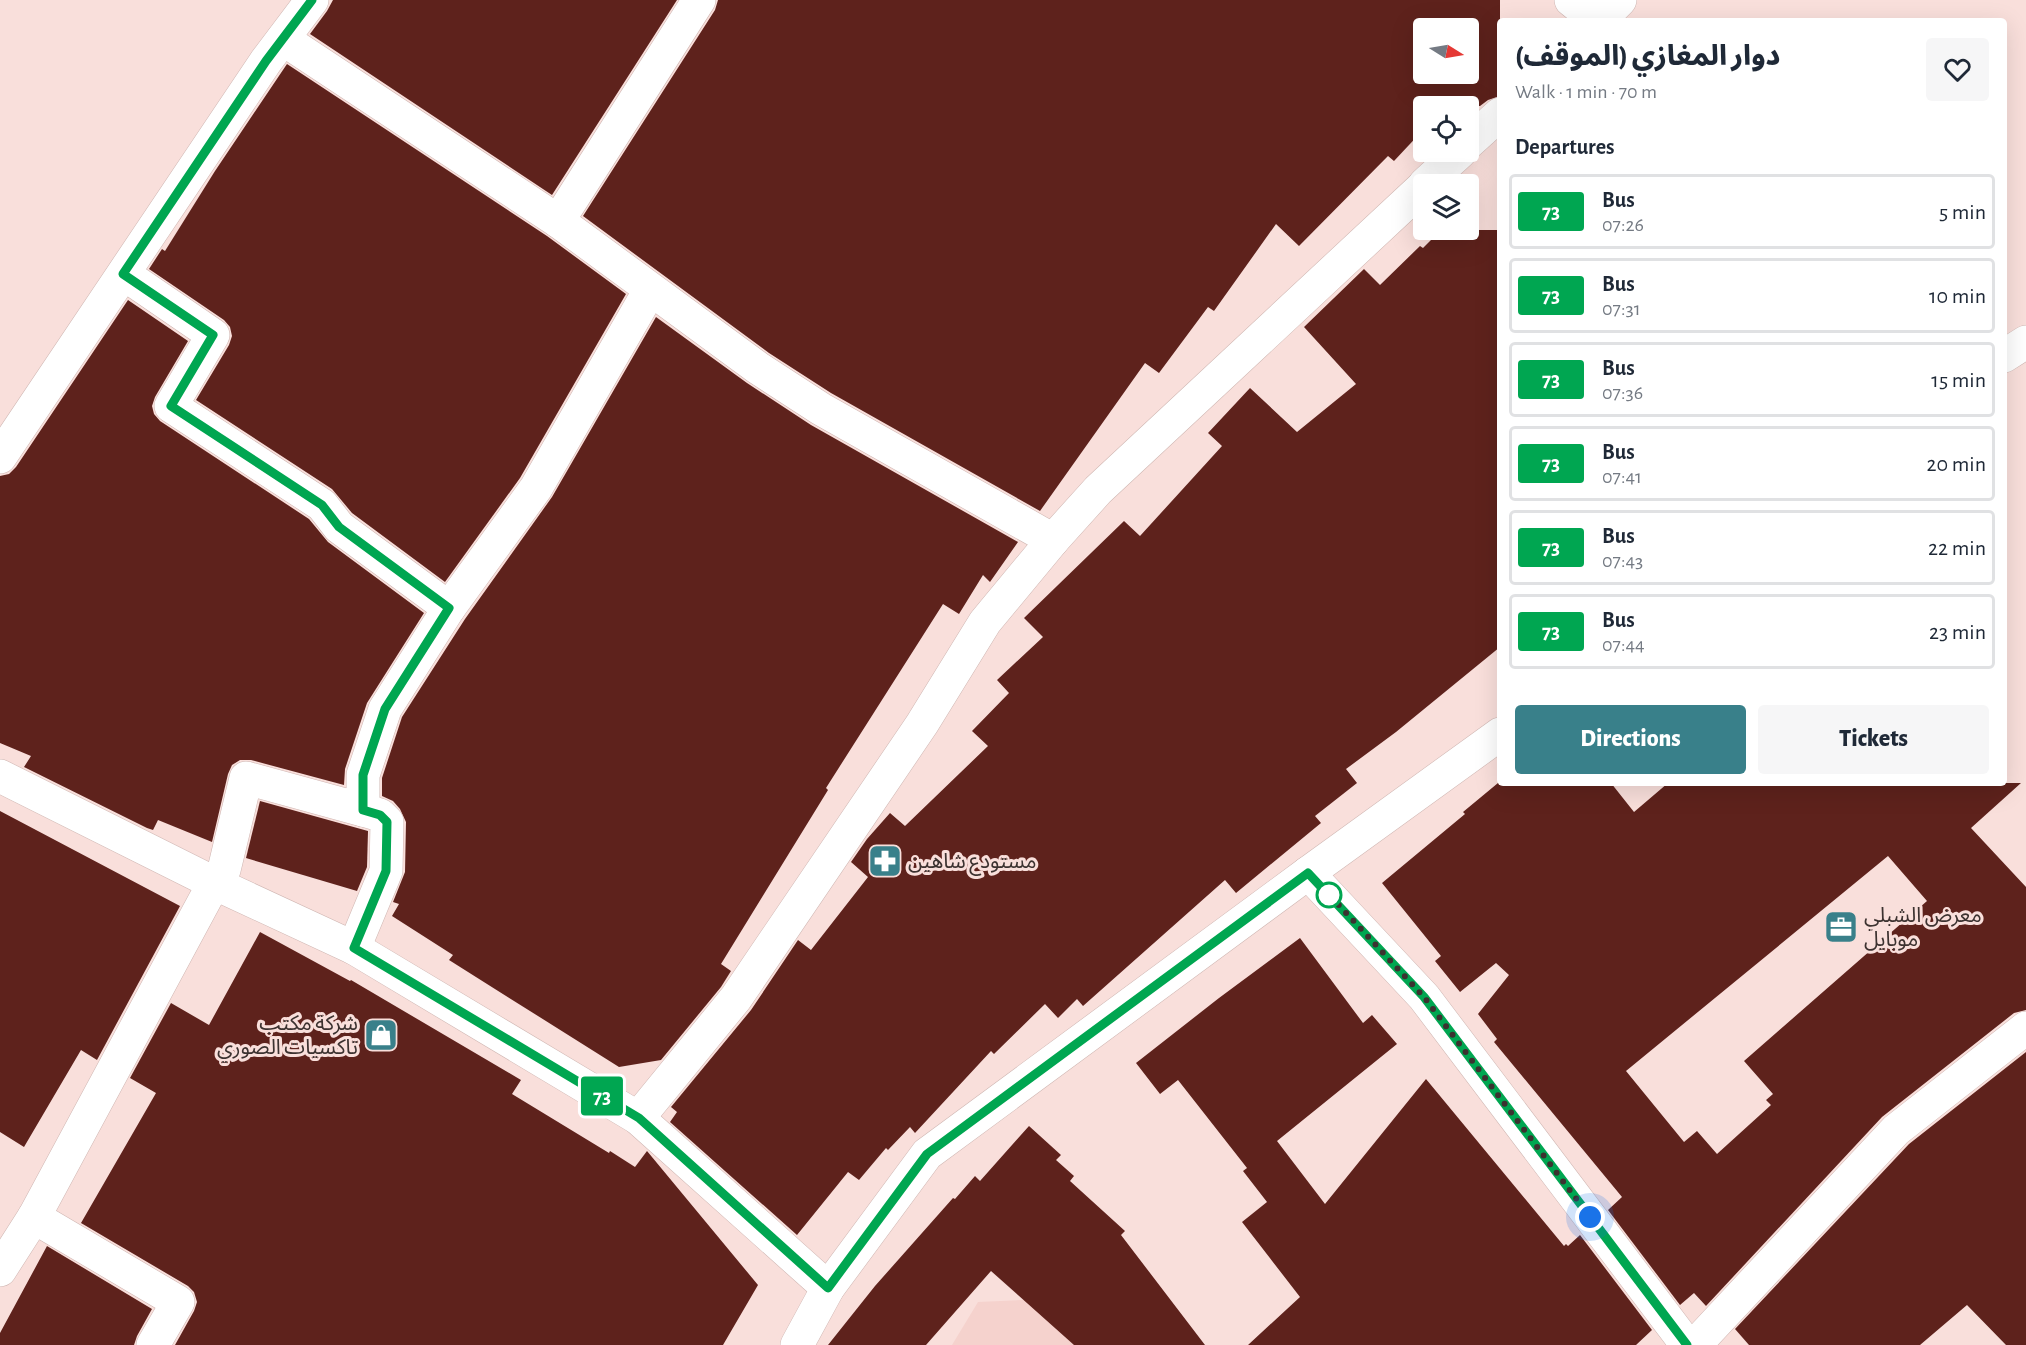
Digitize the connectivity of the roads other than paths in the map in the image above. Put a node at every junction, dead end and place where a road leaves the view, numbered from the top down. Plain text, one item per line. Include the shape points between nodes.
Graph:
1 (312, 0) edge
2 (699, 0) edge
3 (1571, 0) edge
4 (1620, 0) edge
5 (1594, 18) edge
6 (1601, 18) edge
7 (283, 39) junction
8 (1497, 117) edge
9 (1479, 134) edge
10 (1449, 162) edge
11 (1436, 174) edge
12 (1413, 195) edge
13 (558, 221) junction
14 (123, 274) junction
15 (650, 290) junction
16 (2026, 342) edge
17 (2007, 354) edge
18 (0, 458) edge
19 (1053, 540) junction
20 (449, 608) junction
21 (1497, 736) edge
22 (0, 776) edge
23 (363, 810) junction
24 (1308, 873) junction
25 (214, 883) junction
26 (354, 948) junction
27 (2026, 1028) edge
28 (639, 1118) junction
29 (34, 1217) junction
30 (0, 1270) edge
31 (828, 1288) junction
32 (153, 1345) edge
33 (797, 1345) edge
34 (1687, 1345) edge
35 (1695, 1345) edge

1 - 7 street
2 - 13 street
3 - 5 street
4 - 6 street
7 - 13 street
7 - 14 street
8 - 9 street
10 - 11 street
12 - 19 street via 1098,490
13 - 15 street
14 - 18 street
14 - 20 street via 213,335 171,406 322,505 339,527
15 - 19 street via 821,409
15 - 20 street via 536,488
16 - 17 street
19 - 28 street via 985,622 922,724 736,998
20 - 23 street via 385,709 363,775
21 - 24 street
22 - 25 street
23 - 25 street via 246,778 224,870
23 - 26 street via 380,815 387,822 386,871
24 - 31 street via 927,1154
24 - 34 street via 1424,997
25 - 26 street
25 - 29 street
26 - 28 street
27 - 35 street via 1896,1130
28 - 31 street
29 - 30 street
29 - 32 street via 178,1302
31 - 33 street

